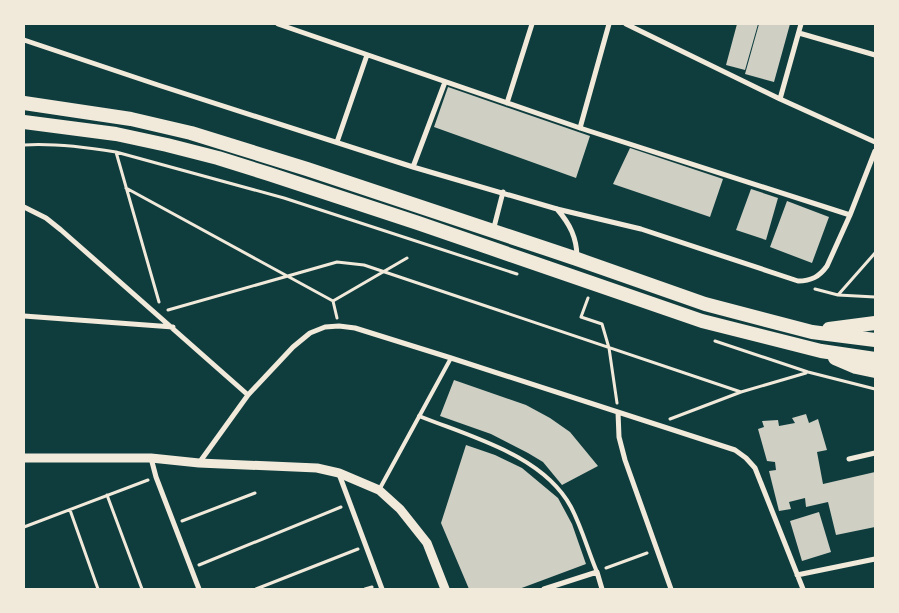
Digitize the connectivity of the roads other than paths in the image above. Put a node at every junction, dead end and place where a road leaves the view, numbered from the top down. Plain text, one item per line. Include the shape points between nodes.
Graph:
1 (278, 24) edge
2 (532, 24) edge
3 (609, 24) edge
4 (626, 24) edge
5 (801, 24) edge
6 (799, 33) junction
7 (24, 40) edge
8 (367, 55) junction
9 (875, 55) edge
10 (445, 82) junction
11 (780, 99) junction
12 (24, 103) edge
13 (507, 103) junction
14 (24, 122) edge
15 (580, 128) junction
16 (337, 142) junction
17 (875, 142) edge
18 (875, 151) edge
19 (413, 167) junction
20 (503, 192) junction
21 (24, 207) edge
22 (557, 209) junction
23 (850, 215) junction
24 (493, 231) junction
25 (577, 259) junction
26 (24, 316) edge
27 (875, 323) edge
28 (173, 327) junction
29 (812, 332) junction
30 (875, 340) edge
31 (821, 351) junction
32 (450, 358) junction
33 (875, 359) edge
34 (875, 371) edge
35 (248, 395) junction
36 (618, 412) junction
37 (419, 416) junction
38 (875, 453) edge
39 (24, 458) edge
40 (151, 458) junction
41 (849, 459) dead end
42 (199, 464) junction
43 (339, 473) junction
44 (379, 490) junction
45 (875, 559) edge
46 (597, 572) junction
47 (797, 575) junction
48 (199, 589) edge
49 (382, 589) edge
50 (445, 589) edge
51 (544, 589) edge
52 (602, 589) edge
53 (671, 589) edge
54 (803, 589) edge

1 - 8 street
2 - 13 street
3 - 15 street
4 - 11 street
5 - 6 street
6 - 9 street
6 - 11 street
7 - 16 street
8 - 10 street
8 - 16 street
10 - 13 street
10 - 19 street
11 - 17 street
12 - 24 highway via 130,119 191,133 307,168
13 - 15 street
14 - 31 highway via 116,134 218,158 702,321
15 - 23 street
16 - 19 street
18 - 23 street
19 - 20 street
20 - 22 street
20 - 24 street
21 - 28 street via 61,230
22 - 23 street via 641,229 798,281 815,278 827,266
22 - 25 street via 575,235
24 - 25 highway
25 - 29 highway via 705,304
26 - 28 street
27 - 29 highway
28 - 35 street
29 - 30 highway
31 - 33 highway
31 - 34 highway via 856,367
32 - 35 street via 380,335 339,326 325,327 310,333 293,347
32 - 36 street
32 - 37 lane
35 - 42 street
36 - 47 street via 735,450 746,458 755,468
36 - 53 street via 619,437 625,460
37 - 44 lane
37 - 46 lane via 508,452 542,472 571,507
38 - 41 street
39 - 40 street
40 - 42 street
40 - 48 street
42 - 43 street via 317,468
43 - 44 street
43 - 49 street
44 - 50 street via 400,509 427,543
45 - 47 street
46 - 51 street
46 - 52 street
47 - 54 street

